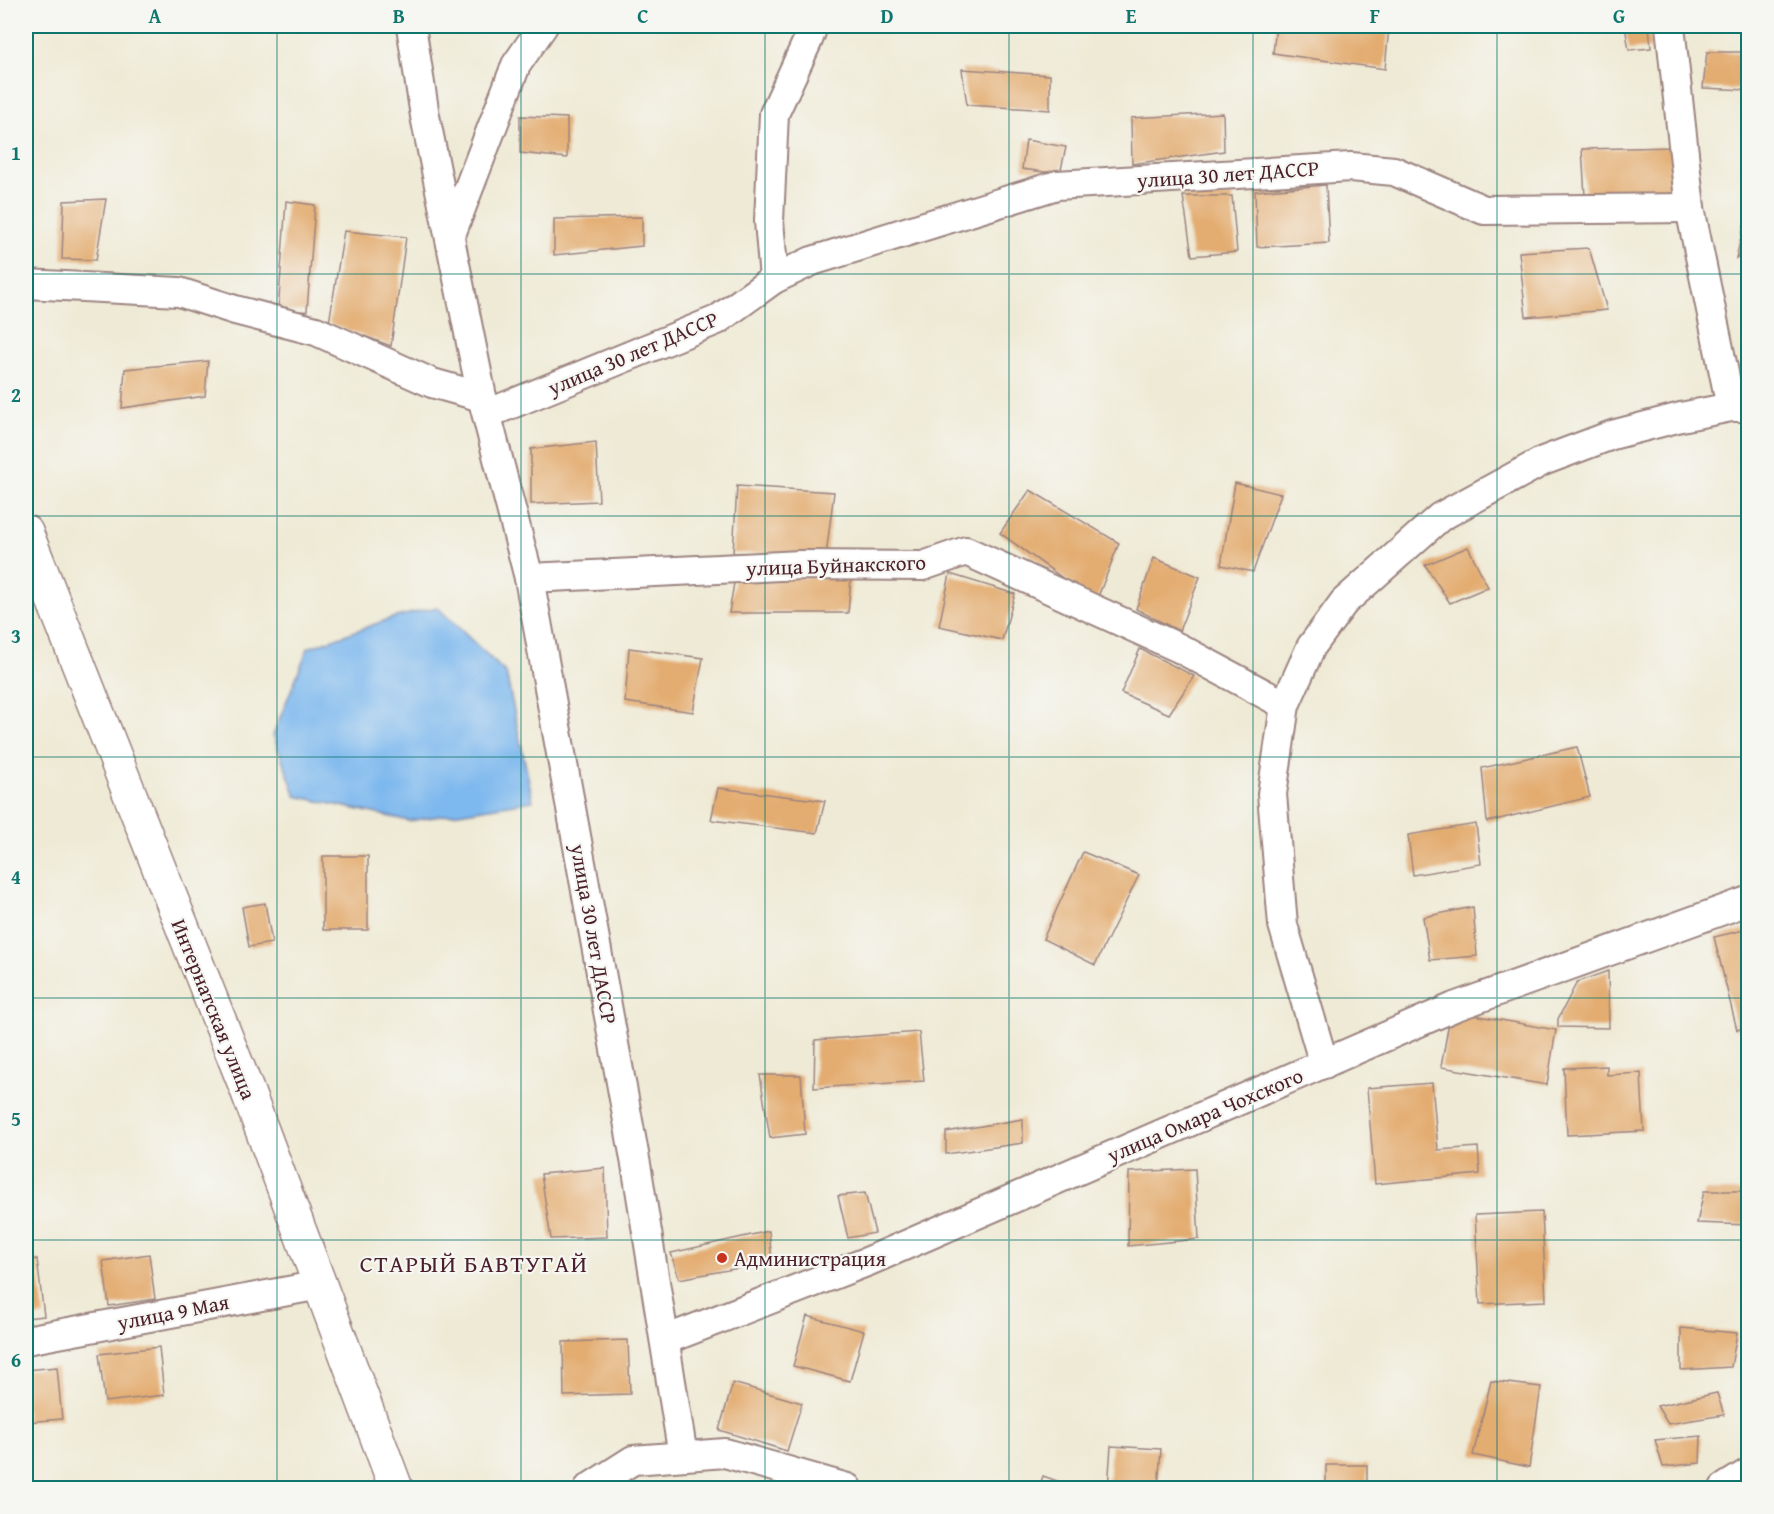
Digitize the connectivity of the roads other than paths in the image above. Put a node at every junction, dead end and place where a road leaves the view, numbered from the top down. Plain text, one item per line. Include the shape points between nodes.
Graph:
1 (411, 26) edge
2 (543, 26) edge
3 (813, 26) edge
4 (1670, 26) edge
5 (1690, 208) junction
6 (450, 237) junction
7 (774, 279) junction
8 (26, 284) edge
9 (484, 406) junction
10 (1740, 407) edge
11 (26, 532) edge
12 (529, 578) junction
13 (1285, 705) junction
14 (1749, 901) edge
15 (1324, 1064) junction
16 (320, 1285) junction
17 (26, 1340) edge
18 (665, 1340) junction
19 (683, 1456) junction
20 (396, 1488) edge
21 (589, 1488) edge
22 (847, 1488) edge

1 - 6 street, улица 30 лет ДАССР
2 - 6 street via 516,65
3 - 7 street via 774,114 770,220
4 - 5 street
5 - 7 street, улица 30 лет ДАССР via 1484,210 1394,171 1351,167 1057,185 812,261
5 - 10 street
6 - 9 street, улица 30 лет ДАССР
7 - 9 street, улица 30 лет ДАССР via 717,320
8 - 9 street via 179,292 316,331
9 - 12 street, улица 30 лет ДАССР
10 - 13 street via 1612,435 1543,461 1440,517 1344,602 1311,647
11 - 16 street, Интернатская улица
12 - 13 street, улица Буйнакского via 801,565 923,566 966,551 1179,648
12 - 18 street, улица 30 лет ДАССР
13 - 15 street via 1272,794 1283,925
14 - 15 street, улица Омара Чохского via 1454,1007
15 - 18 street, улица Омара Чохского via 869,1261
16 - 17 street, улица 9 Мая
16 - 20 street, Интернатская улица
18 - 19 street, улица 30 лет ДАССР
19 - 21 street via 633,1460
19 - 22 street via 725,1453

